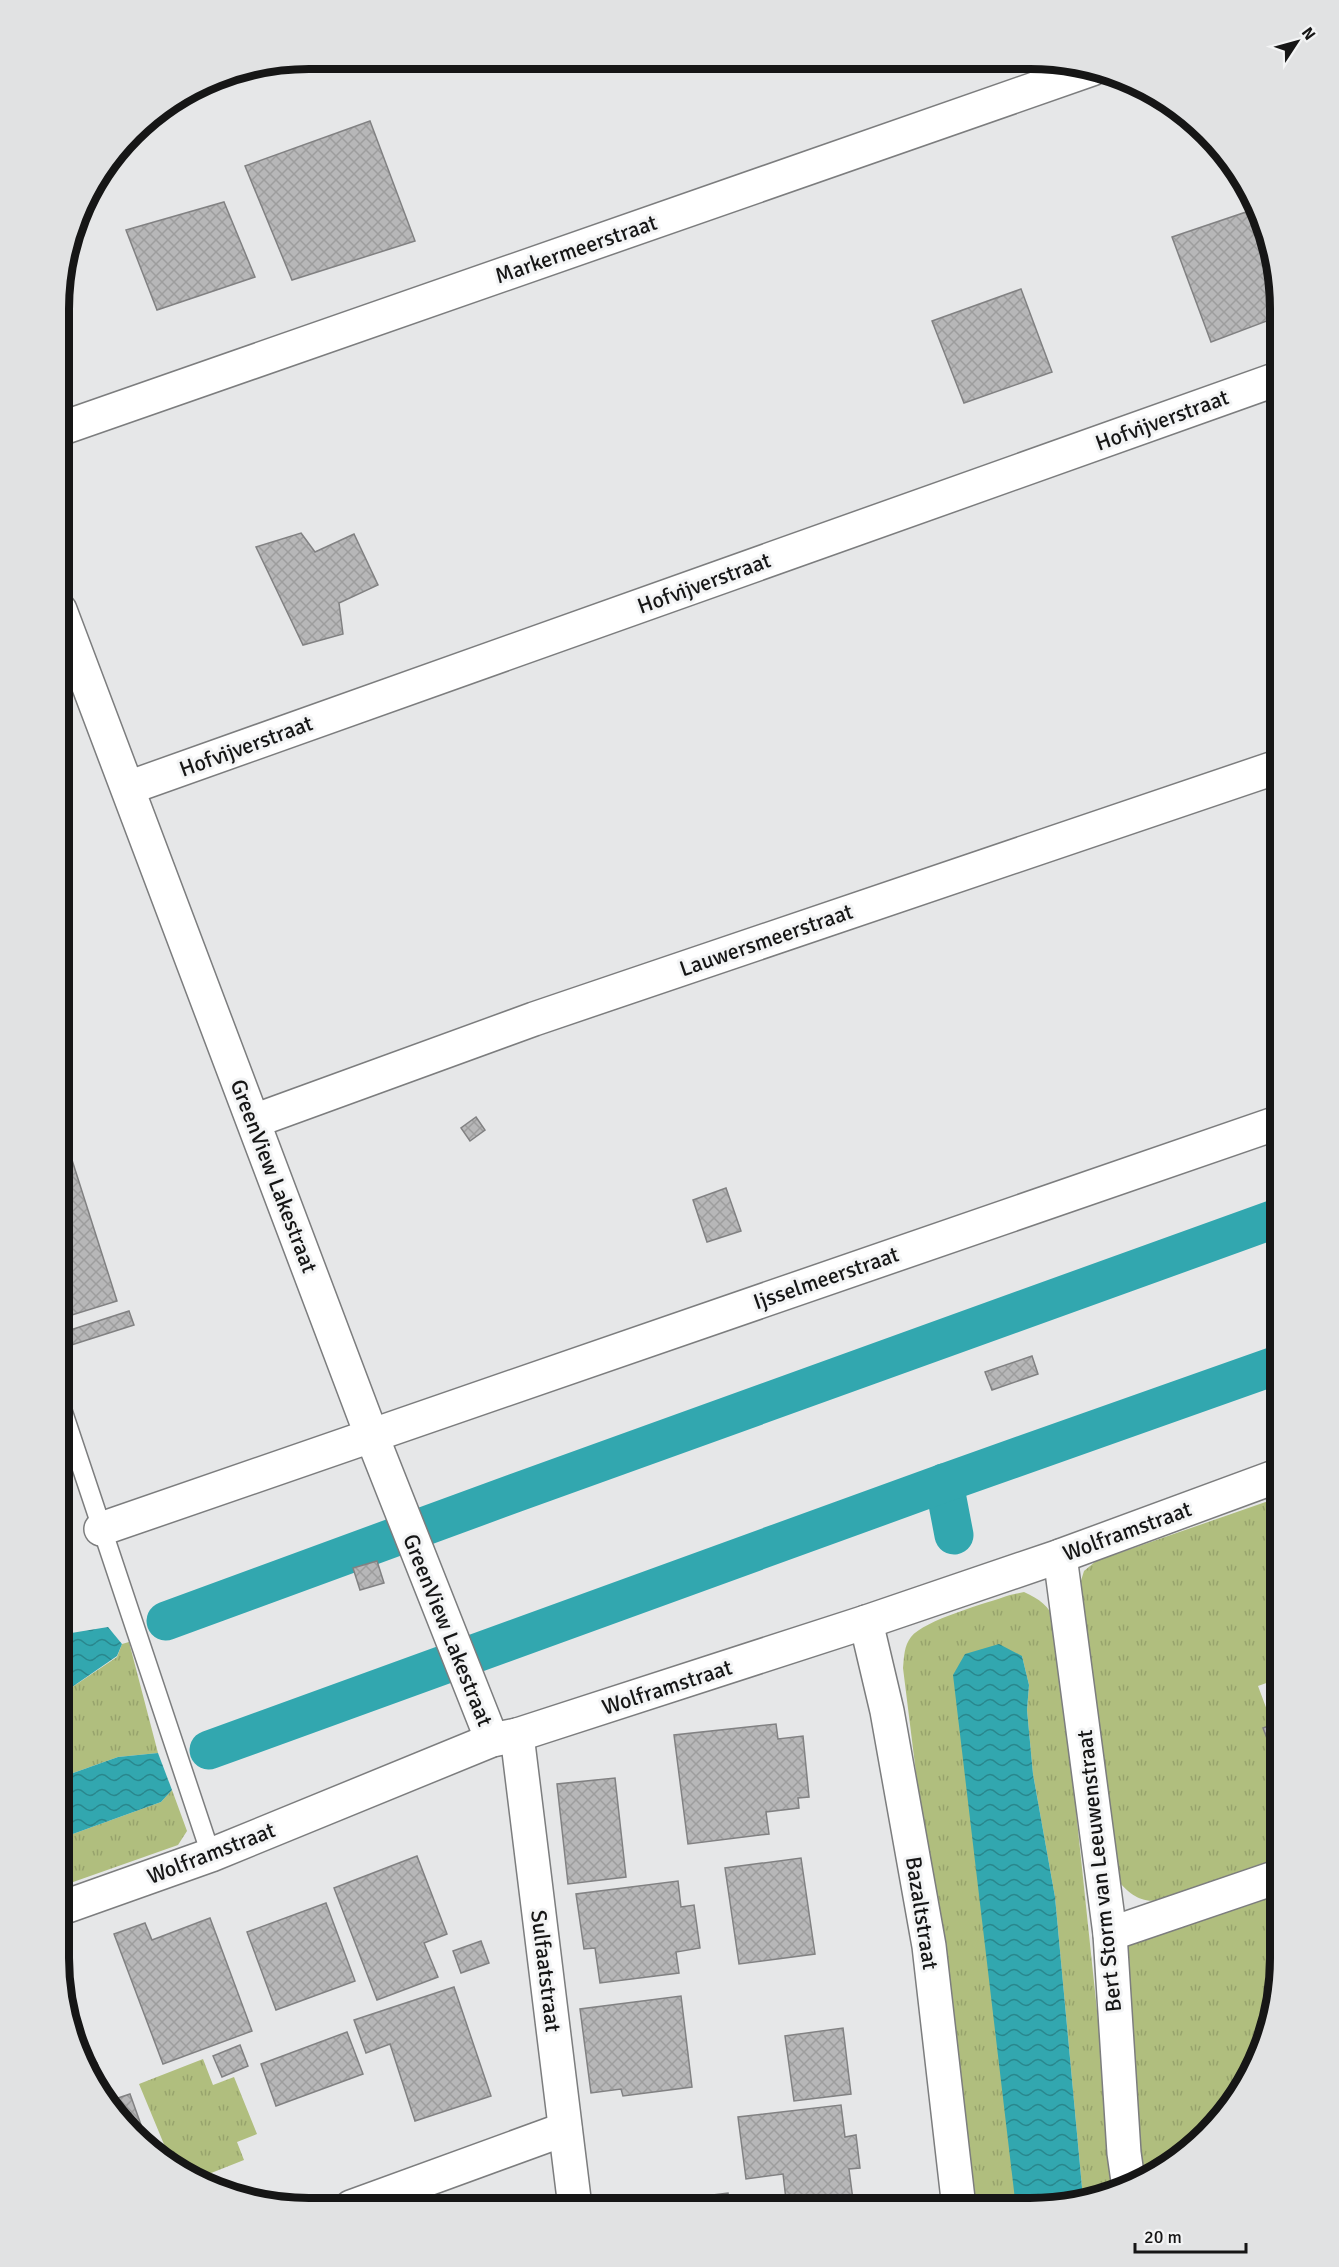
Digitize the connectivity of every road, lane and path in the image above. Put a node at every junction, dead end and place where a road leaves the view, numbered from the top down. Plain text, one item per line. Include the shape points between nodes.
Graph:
1 (1077, 74) edge
2 (1270, 382) edge
3 (69, 426) edge
4 (69, 634) edge
5 (1270, 769) edge
6 (128, 788) junction
7 (254, 1122) junction
8 (1270, 1125) edge
9 (69, 1431) edge
10 (371, 1434) junction
11 (1270, 1479) edge
12 (101, 1529) junction
13 (1060, 1556) junction
14 (866, 1622) junction
15 (498, 1732) junction
16 (211, 1855) junction
17 (1270, 1879) edge
18 (69, 1905) edge
19 (1110, 1934) junction
20 (566, 2129) junction
21 (1127, 2177) edge
22 (376, 2198) edge
23 (574, 2198) edge
24 (957, 2198) edge

1 - 3 street, Markermeerstraat
2 - 6 street, Hofvijverstraat
4 - 6 street, GreenView Lakestraat
5 - 7 street, Lauwersmeerstraat via 534,1019
6 - 7 street, GreenView Lakestraat
7 - 10 street, GreenView Lakestraat
8 - 10 street, Ijsselmeerstraat
9 - 12 lane
10 - 12 street, Ijsselmeerstraat
10 - 15 street, GreenView Lakestraat
11 - 13 street, Wolframstraat
12 - 16 lane
13 - 14 street, Wolframstraat
13 - 19 street, Bert Storm van Leeuwenstraat
14 - 15 street, Wolframstraat
14 - 24 street, Bazaltstraat via 887,1711 929,1946
15 - 16 street, Wolframstraat
15 - 20 street, Sulfaatstraat
16 - 18 street, Wolframstraat
17 - 19 street
19 - 21 street, Bert Storm van Leeuwenstraat
20 - 22 street
20 - 23 street, Sulfaatstraat

